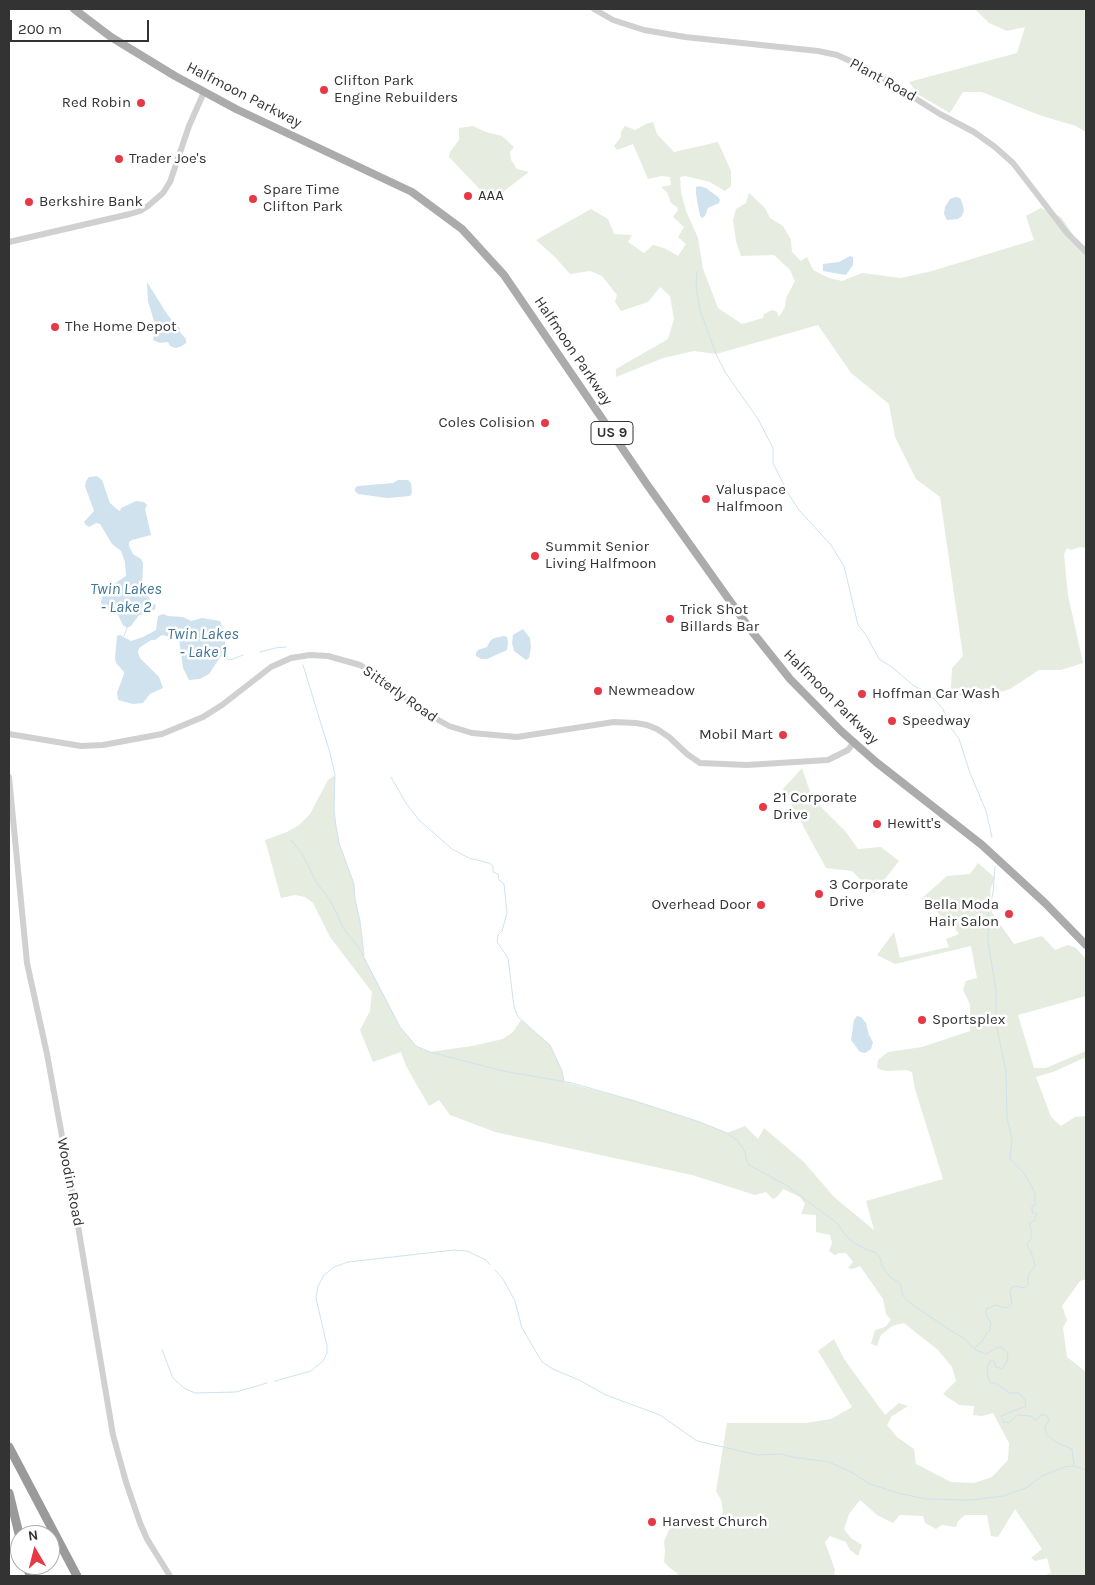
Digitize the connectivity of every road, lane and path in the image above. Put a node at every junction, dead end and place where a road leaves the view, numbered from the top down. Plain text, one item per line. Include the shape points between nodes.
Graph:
1 (74, 9) edge
2 (594, 9) edge
3 (204, 92) junction
4 (9, 242) edge
5 (1086, 252) edge
6 (9, 734) edge
7 (854, 742) junction
8 (9, 777) edge
9 (1086, 945) edge
10 (9, 1447) edge
11 (9, 1493) edge
12 (17, 1525) edge
13 (77, 1576) edge
14 (170, 1576) edge

1 - 3 main road, Halfmoon Parkway / US 9 via 111,37
2 - 5 street, Plant Road via 613,20 644,30 818,51 861,65 995,147 1013,163 1063,228
3 - 4 street via 170,182 148,206 130,214
3 - 7 main road, Halfmoon Parkway / US 9 via 412,192 462,229 504,275 750,629 790,679
6 - 7 street, Sitterly Road via 81,746 162,734 203,717 271,667 291,658 310,655 328,656 360,665 424,712 472,734 503,737 606,723 636,723 657,729 700,763 747,765 833,759
7 - 9 main road, Halfmoon Parkway / US 9 via 982,845
8 - 14 street, Woodin Road via 27,963 74,1202 113,1435 140,1523
10 - 13 highway
11 - 12 highway

